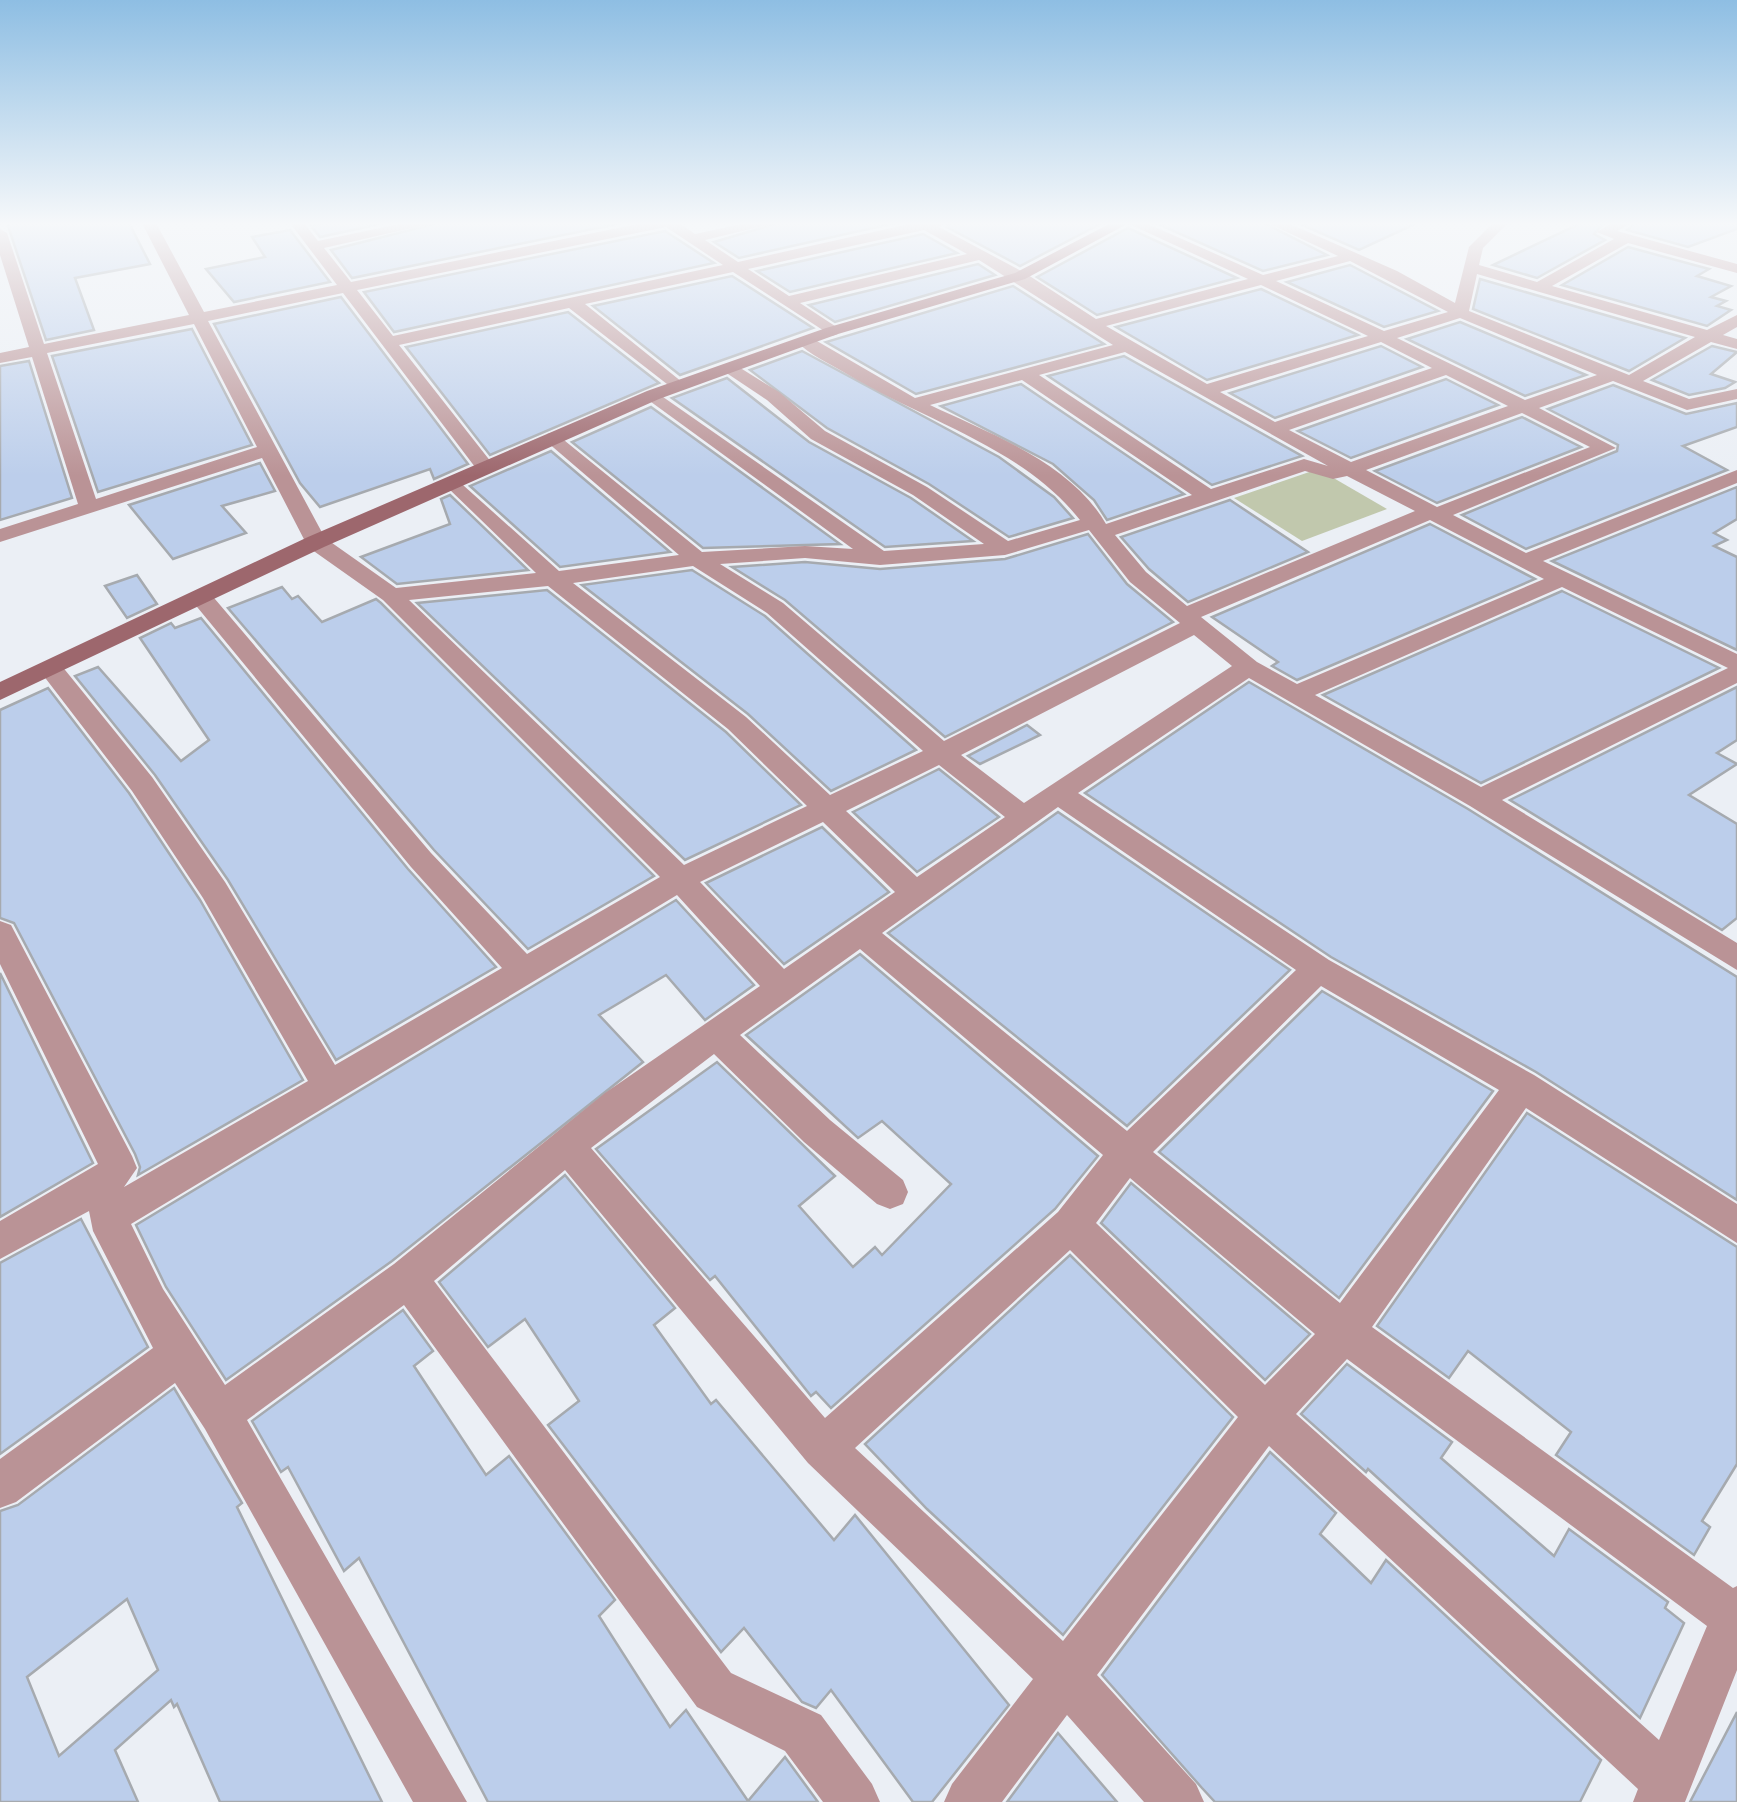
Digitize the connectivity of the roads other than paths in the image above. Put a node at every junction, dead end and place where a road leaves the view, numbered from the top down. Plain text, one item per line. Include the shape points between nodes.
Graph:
1 (24, 307) edge
2 (159, 307) edge
3 (194, 307) edge
4 (261, 307) edge
5 (363, 307) edge
6 (549, 307) edge
7 (578, 307) edge
8 (796, 307) edge
9 (912, 307) edge
10 (1066, 307) edge
11 (1160, 307) edge
12 (1320, 307) edge
13 (1450, 307) edge
14 (1462, 307) edge
15 (1606, 307) edge
16 (154, 308) dead end
17 (1461, 313) junction
18 (202, 319) junction
19 (1737, 320) edge
20 (1091, 324) junction
21 (832, 330) junction
22 (1706, 335) junction
23 (1379, 339) junction
24 (804, 340) junction
25 (389, 342) junction
26 (1737, 344) edge
27 (1126, 346) junction
28 (40, 350) junction
29 (0, 358) edge
30 (728, 368) junction
31 (1444, 370) junction
32 (1024, 374) junction
33 (1610, 376) junction
34 (1630, 382) junction
35 (676, 386) junction
36 (1206, 390) junction
37 (1737, 394) edge
38 (652, 395) junction
39 (915, 403) junction
40 (1518, 407) junction
41 (1274, 428) junction
42 (554, 438) junction
43 (265, 452) junction
44 (486, 467) junction
45 (1350, 470) junction
46 (1737, 476) edge
47 (454, 482) junction
48 (1210, 498) junction
49 (89, 508) junction
50 (1435, 512) junction
51 (1099, 527) junction
52 (0, 536) edge
53 (316, 542) junction
54 (1006, 549) junction
55 (880, 558) junction
56 (697, 559) junction
57 (1524, 561) junction
58 (1565, 578) junction
59 (554, 579) junction
60 (391, 595) junction
61 (201, 597) junction
62 (1189, 621) junction
63 (1737, 663) edge
64 (1248, 667) junction
65 (52, 670) junction
66 (1737, 673) edge
67 (0, 692) edge
68 (1293, 695) junction
69 (940, 752) junction
70 (1058, 794) junction
71 (1480, 799) junction
72 (826, 806) junction
73 (1024, 818) junction
74 (680, 880) junction
75 (915, 894) junction
76 (0, 933) edge
77 (861, 933) junction
78 (1729, 944) edge
79 (1318, 969) junction
80 (525, 972) junction
81 (783, 990) junction
82 (718, 1036) junction
83 (1522, 1086) junction
84 (330, 1087) junction
85 (566, 1145) junction
86 (1125, 1156) junction
87 (890, 1192) dead end
88 (104, 1201) junction
89 (1072, 1226) junction
90 (1737, 1226) edge
91 (0, 1241) edge
92 (408, 1278) junction
93 (1344, 1332) junction
94 (179, 1354) junction
95 (220, 1414) junction
96 (1266, 1415) junction
97 (824, 1448) junction
98 (0, 1486) edge
99 (1736, 1615) edge
100 (1068, 1679) junction
101 (1664, 1792) edge
102 (442, 1802) edge
103 (854, 1802) edge
104 (970, 1802) edge
105 (1178, 1802) edge

1 - 28 street
2 - 16 street
3 - 18 street
4 - 18 street
5 - 25 street
6 - 25 street
7 - 35 street
8 - 21 street
9 - 21 street
10 - 20 street
11 - 20 street
12 - 23 street
13 - 17 street
14 - 17 street
15 - 22 street
17 - 23 street
17 - 33 street
18 - 28 street
18 - 43 street
19 - 22 street
20 - 27 street
21 - 24 street
22 - 26 street
22 - 34 street
23 - 31 street
23 - 36 street
24 - 30 street
24 - 39 street
25 - 44 street
27 - 32 street
27 - 36 street
28 - 29 street
28 - 49 street
30 - 35 street
30 - 54 street via 774,396 818,435 920,491
31 - 40 street
31 - 41 street
32 - 39 street
32 - 48 street
33 - 34 street
33 - 40 street
34 - 37 street via 1688,405
35 - 38 street
36 - 41 street
38 - 42 street
38 - 55 street
39 - 51 street via 1063,485
40 - 45 street
40 - 50 street via 1606,448
41 - 45 street
42 - 44 street
42 - 56 street
43 - 49 street
43 - 53 street
44 - 47 street
45 - 48 street via 1304,465
45 - 50 street
46 - 57 street
47 - 53 street
47 - 59 street
48 - 51 street
49 - 52 street
50 - 57 street
50 - 62 street
51 - 54 street
51 - 62 street via 1138,577
53 - 60 street
53 - 61 street
54 - 55 street
55 - 56 street via 805,552
56 - 59 street
56 - 69 street via 775,608
57 - 58 street
58 - 63 street
58 - 68 street
59 - 60 street
59 - 72 street via 737,723
60 - 74 street
61 - 65 street
61 - 80 street via 421,860
62 - 64 street
62 - 69 street
64 - 68 street
64 - 70 street
65 - 67 street
65 - 84 street via 214,890
66 - 71 street
68 - 71 street
69 - 72 street
69 - 73 street
70 - 73 street
70 - 79 street
71 - 78 street
72 - 74 street
72 - 75 street
73 - 75 street
74 - 80 street
74 - 81 street
75 - 77 street
76 - 88 street via 119,1168
77 - 81 street
77 - 86 street
79 - 83 street
79 - 86 street
80 - 84 street
81 - 82 street
82 - 85 street
82 - 87 street
83 - 90 street
83 - 93 street
84 - 88 street
85 - 92 street
85 - 97 street
86 - 89 street
86 - 93 street
88 - 91 street
88 - 94 street
89 - 96 street
89 - 97 street
92 - 95 street
92 - 103 street via 714,1690 803,1733
93 - 96 street
93 - 99 street
94 - 95 street
94 - 98 street
95 - 102 street
96 - 100 street
96 - 101 street
97 - 100 street
99 - 101 street
100 - 104 street
100 - 105 street

